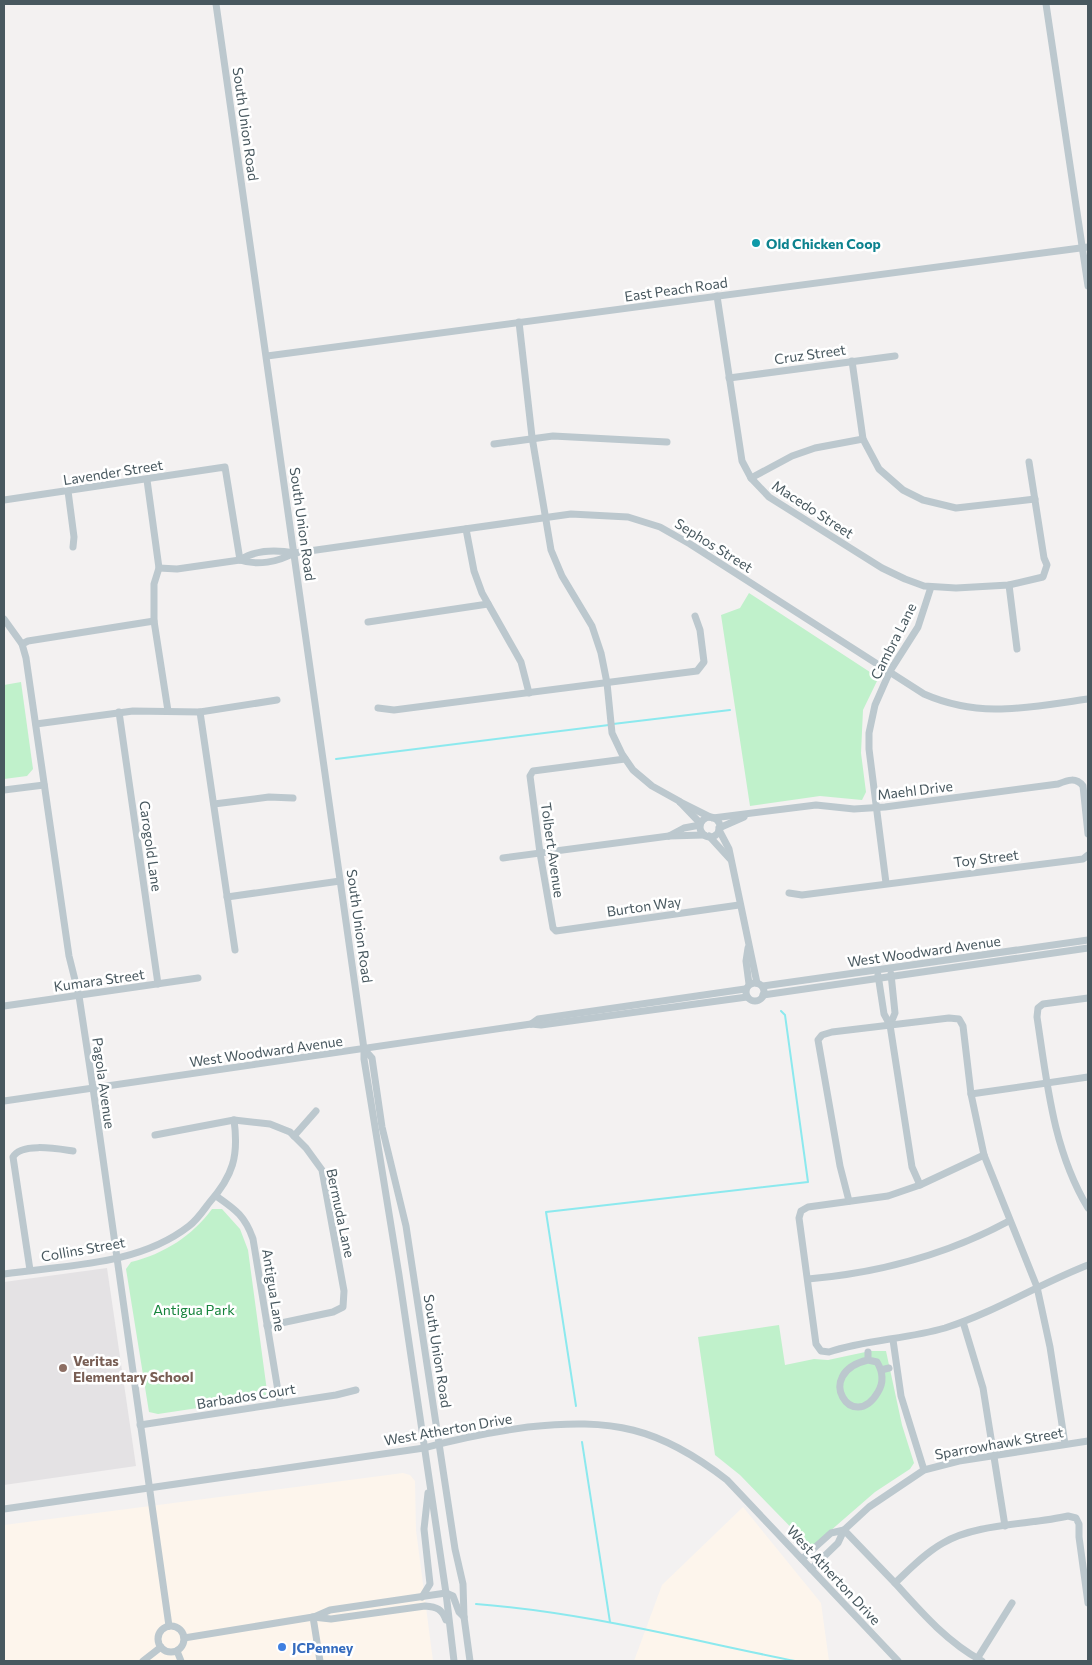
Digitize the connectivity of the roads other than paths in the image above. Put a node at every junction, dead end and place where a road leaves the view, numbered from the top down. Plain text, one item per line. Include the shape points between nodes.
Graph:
1 (216, 4) edge
2 (1046, 4) edge
3 (1086, 247) edge
4 (1088, 286) edge
5 (717, 296) junction
6 (519, 322) junction
7 (267, 356) junction
8 (895, 356) dead end
9 (852, 361) junction
10 (729, 378) junction
11 (532, 438) junction
12 (863, 439) junction
13 (667, 442) dead end
14 (494, 444) dead end
15 (1030, 462) dead end
16 (750, 478) junction
17 (147, 480) junction
18 (68, 492) junction
19 (1035, 499) junction
20 (4, 500) edge
21 (545, 518) junction
22 (466, 529) junction
23 (73, 547) dead end
24 (295, 553) junction
25 (240, 560) junction
26 (159, 568) junction
27 (1009, 585) junction
28 (931, 587) junction
29 (488, 604) junction
30 (695, 616) dead end
31 (4, 619) edge
32 (154, 621) junction
33 (368, 622) dead end
34 (22, 644) junction
35 (1017, 648) dead end
36 (890, 671) junction
37 (607, 683) junction
38 (529, 693) junction
39 (1088, 699) edge
40 (277, 700) dead end
41 (378, 708) dead end
42 (168, 711) junction
43 (119, 712) junction
44 (200, 712) junction
45 (36, 724) junction
46 (625, 759) junction
47 (44, 785) junction
48 (4, 790) edge
49 (293, 798) dead end
50 (679, 801) junction
51 (214, 804) junction
52 (877, 807) junction
53 (754, 813) junction
54 (691, 815) junction
55 (712, 817) junction
56 (700, 824) junction
57 (684, 828) junction
58 (719, 829) junction
59 (1088, 834) edge
60 (669, 836) junction
61 (707, 836) junction
62 (540, 853) junction
63 (1088, 855) edge
64 (503, 858) dead end
65 (730, 860) junction
66 (340, 881) junction
67 (886, 883) junction
68 (789, 893) dead end
69 (227, 897) junction
70 (739, 905) junction
71 (553, 928) joint
72 (1088, 940) edge
73 (748, 948) junction
74 (1088, 948) edge
75 (235, 950) dead end
76 (908, 966) junction
77 (890, 968) junction
78 (877, 970) junction
79 (908, 974) junction
80 (891, 976) junction
81 (198, 978) dead end
82 (878, 978) junction
83 (158, 984) junction
84 (760, 984) junction
85 (747, 987) junction
86 (764, 995) junction
87 (79, 996) junction
88 (747, 997) junction
89 (1088, 998) edge
90 (4, 1006) edge
91 (531, 1024) junction
92 (890, 1025) junction
93 (364, 1049) junction
94 (1088, 1077) edge
95 (1046, 1083) junction
96 (93, 1088) junction
97 (972, 1094) junction
98 (4, 1101) edge
99 (316, 1111) dead end
100 (234, 1120) junction
101 (155, 1135) dead end
102 (294, 1136) junction
103 (73, 1151) dead end
104 (984, 1155) junction
105 (920, 1185) junction
106 (216, 1196) junction
107 (849, 1201) junction
108 (1088, 1208) edge
109 (1009, 1220) junction
110 (116, 1258) junction
111 (1088, 1265) edge
112 (30, 1270) junction
113 (4, 1274) edge
114 (808, 1279) junction
115 (1036, 1287) junction
116 (963, 1322) junction
117 (267, 1326) junction
118 (893, 1340) junction
119 (885, 1369) joint
120 (356, 1390) dead end
121 (280, 1403) junction
122 (140, 1425) junction
123 (1088, 1441) edge
124 (440, 1443) junction
125 (1064, 1444) junction
126 (424, 1448) junction
127 (995, 1455) junction
128 (924, 1470) junction
129 (429, 1485) junction
130 (149, 1488) junction
131 (4, 1509) edge
132 (1005, 1526) junction
133 (844, 1530) junction
134 (802, 1559) junction
135 (811, 1569) junction
136 (895, 1583) junction
137 (446, 1593) junction
138 (422, 1597) junction
139 (1088, 1602) edge
140 (1012, 1603) dead end
141 (313, 1617) junction
142 (464, 1617) junction
143 (448, 1624) junction
144 (169, 1626) junction
145 (184, 1638) junction
146 (161, 1647) junction
147 (177, 1650) junction
148 (980, 1660) edge
149 (143, 1661) edge
150 (182, 1661) edge
151 (320, 1661) edge
152 (454, 1661) edge
153 (470, 1661) edge
154 (898, 1661) edge

1 - 7 street, South Union Road
2 - 3 street
3 - 4 street
3 - 5 street, East Peach Road
5 - 6 street, East Peach Road
5 - 10 street, Macedo Street
6 - 7 street, East Peach Road
6 - 11 street
7 - 24 street, South Union Road
8 - 9 street, Cruz Street
9 - 10 street, Cruz Street
9 - 12 street
10 - 16 street, Macedo Street via 742,461
11 - 13 street via 575,436
11 - 14 street
11 - 21 street
12 - 16 street via 815,448
12 - 19 street via 879,469 903,490 923,500 956,508
15 - 19 street
16 - 28 street, Macedo Street via 769,497 882,568
17 - 18 street, Lavender Street
17 - 25 street, Lavender Street via 225,466
17 - 26 street
18 - 20 street, Lavender Street
18 - 23 street
19 - 27 street, Macedo Street via 1046,572 1043,577
21 - 22 street, Sephos Street
21 - 36 street, Sephos Street via 602,514 628,517 660,527
21 - 37 street via 562,576 592,626
22 - 24 street, Sephos Street
22 - 29 street via 474,570
24 - 25 street, Sephos Street via 278,550 248,554
24 - 66 street, South Union Road
25 - 26 street, Sephos Street via 177,569
26 - 32 street via 154,584
27 - 28 street, Macedo Street
27 - 35 street
28 - 36 street, Cambra Lane via 918,627
29 - 33 street
29 - 38 street via 521,662
30 - 37 street via 704,662 697,671
31 - 34 street
32 - 34 street via 28,640
32 - 42 street
34 - 45 street, Pagola Avenue
36 - 39 street, Sephos Street via 924,694 975,710 1008,710
36 - 52 street, Cambra Lane via 875,705 869,733
37 - 38 street
37 - 46 street via 609,722
38 - 41 street via 394,710
40 - 44 street
42 - 43 street
42 - 44 street
43 - 45 street
43 - 83 street, Carogold Lane
44 - 51 street
45 - 47 street, Pagola Avenue
46 - 50 street via 642,778
46 - 62 street, Tolbert Avenue via 533,771 530,776
47 - 48 street
47 - 87 street, Pagola Avenue via 69,956
49 - 51 street via 269,797
50 - 54 street
50 - 55 street
51 - 69 street
52 - 53 street, Maehl Drive via 854,809 816,805
52 - 59 street, Maehl Drive via 1078,781 1084,790
52 - 67 street, Cambra Lane
53 - 55 street, Maehl Drive
53 - 58 street, Maehl Drive
54 - 56 street
54 - 57 street
55 - 56 street via 704,818
55 - 58 street via 718,821
56 - 57 street
56 - 61 street
57 - 60 street
58 - 61 street via 716,834
58 - 65 street via 729,849
60 - 61 street
60 - 62 street
61 - 65 street
62 - 64 street
62 - 71 street, Tolbert Avenue
63 - 67 street, Toy Street via 1083,859
65 - 70 street
66 - 69 street
66 - 93 street, South Union Road
67 - 68 street, Toy Street
69 - 75 street
70 - 71 street, Burton Way via 556,931
70 - 73 street
72 - 76 street, West Woodward Avenue
73 - 84 street
73 - 85 street
74 - 79 street, West Woodward Avenue
76 - 77 street, West Woodward Avenue
76 - 79 street
77 - 78 street, West Woodward Avenue
77 - 80 street
78 - 82 street
78 - 84 street, West Woodward Avenue
79 - 80 street, West Woodward Avenue
80 - 82 street, West Woodward Avenue
80 - 92 street via 895,1013
81 - 83 street, Kumara Street
82 - 86 street, West Woodward Avenue
82 - 92 street via 884,1014
83 - 87 street, Kumara Street
84 - 85 street
84 - 86 street
85 - 88 street
85 - 91 street, West Woodward Avenue via 538,1019
86 - 88 street via 755,1001
87 - 90 street, Kumara Street
87 - 96 street, Pagola Avenue
88 - 91 street, West Woodward Avenue
89 - 95 street via 1043,1004 1038,1008
91 - 93 street, West Woodward Avenue
92 - 97 street via 948,1018 959,1020 963,1026
92 - 105 street via 912,1167
92 - 107 street via 822,1034 818,1040
93 - 96 street, West Woodward Avenue
93 - 124 street, South Union Road via 372,1058 382,1128 406,1226
93 - 126 street, South Union Road
94 - 95 street
95 - 97 street
95 - 108 street via 1067,1168
96 - 98 street, West Woodward Avenue
96 - 110 street, Pagola Avenue
97 - 104 street
99 - 102 street
100 - 101 street, Bermuda Lane
100 - 102 street, Bermuda Lane via 270,1124
100 - 106 street, Collins Street via 234,1160 225,1185
102 - 117 street, Bermuda Lane via 322,1170 344,1291 343,1308
103 - 112 street via 23,1148 12,1156
104 - 105 street
104 - 109 street
105 - 107 street via 888,1196
106 - 110 street, Collins Street via 183,1230 155,1247
106 - 117 street, Antigua Lane via 236,1210 247,1223 255,1248
107 - 114 street via 808,1206 801,1211 799,1218
109 - 114 street via 936,1254 913,1261
109 - 115 street
110 - 112 street, Collins Street
110 - 122 street, Pagola Avenue
111 - 115 street
112 - 113 street, Collins Street
114 - 118 street via 816,1344 821,1351
115 - 116 street
115 - 125 street via 1050,1347
116 - 118 street
116 - 127 street via 983,1388
117 - 121 street, Antigua Lane
118 - 128 street via 901,1396
119 - 119 street via 882,1385 875,1397 854,1407 844,1402 839,1392 847,1370 868,1356
120 - 121 street, Barbados Court via 336,1396
121 - 122 street, Barbados Court
122 - 130 street, Pagola Avenue
123 - 125 street, Sparrowhawk Street
124 - 126 street, West Atherton Drive
124 - 134 street, West Atherton Drive via 570,1423 610,1425 645,1433 693,1456 727,1480
124 - 142 street, South Union Road via 463,1584
125 - 127 street, Sparrowhawk Street
126 - 129 street, South Union Road
126 - 130 street, West Atherton Drive
127 - 128 street, Sparrowhawk Street
127 - 132 street
128 - 133 street, Sparrowhawk Street via 869,1507
129 - 137 street, South Union Road
129 - 138 street via 424,1517 430,1584
130 - 131 street, West Atherton Drive
130 - 144 street, Pagola Avenue
132 - 136 street via 944,1542
132 - 139 street via 1068,1516 1076,1518
133 - 134 street via 831,1534
133 - 135 street via 838,1543
133 - 136 street
134 - 135 street, West Atherton Drive
135 - 154 street, West Atherton Drive
136 - 148 street via 933,1624
137 - 138 street
137 - 142 street via 453,1596
137 - 143 street, South Union Road
138 - 141 street via 330,1610
140 - 148 street
141 - 143 street via 331,1619 425,1606 443,1612
141 - 145 street
141 - 151 street
142 - 153 street, South Union Road
143 - 152 street, South Union Road
144 - 145 street via 180,1629
144 - 146 street via 159,1634
145 - 147 street
146 - 147 street via 170,1652
146 - 149 street
147 - 150 street

